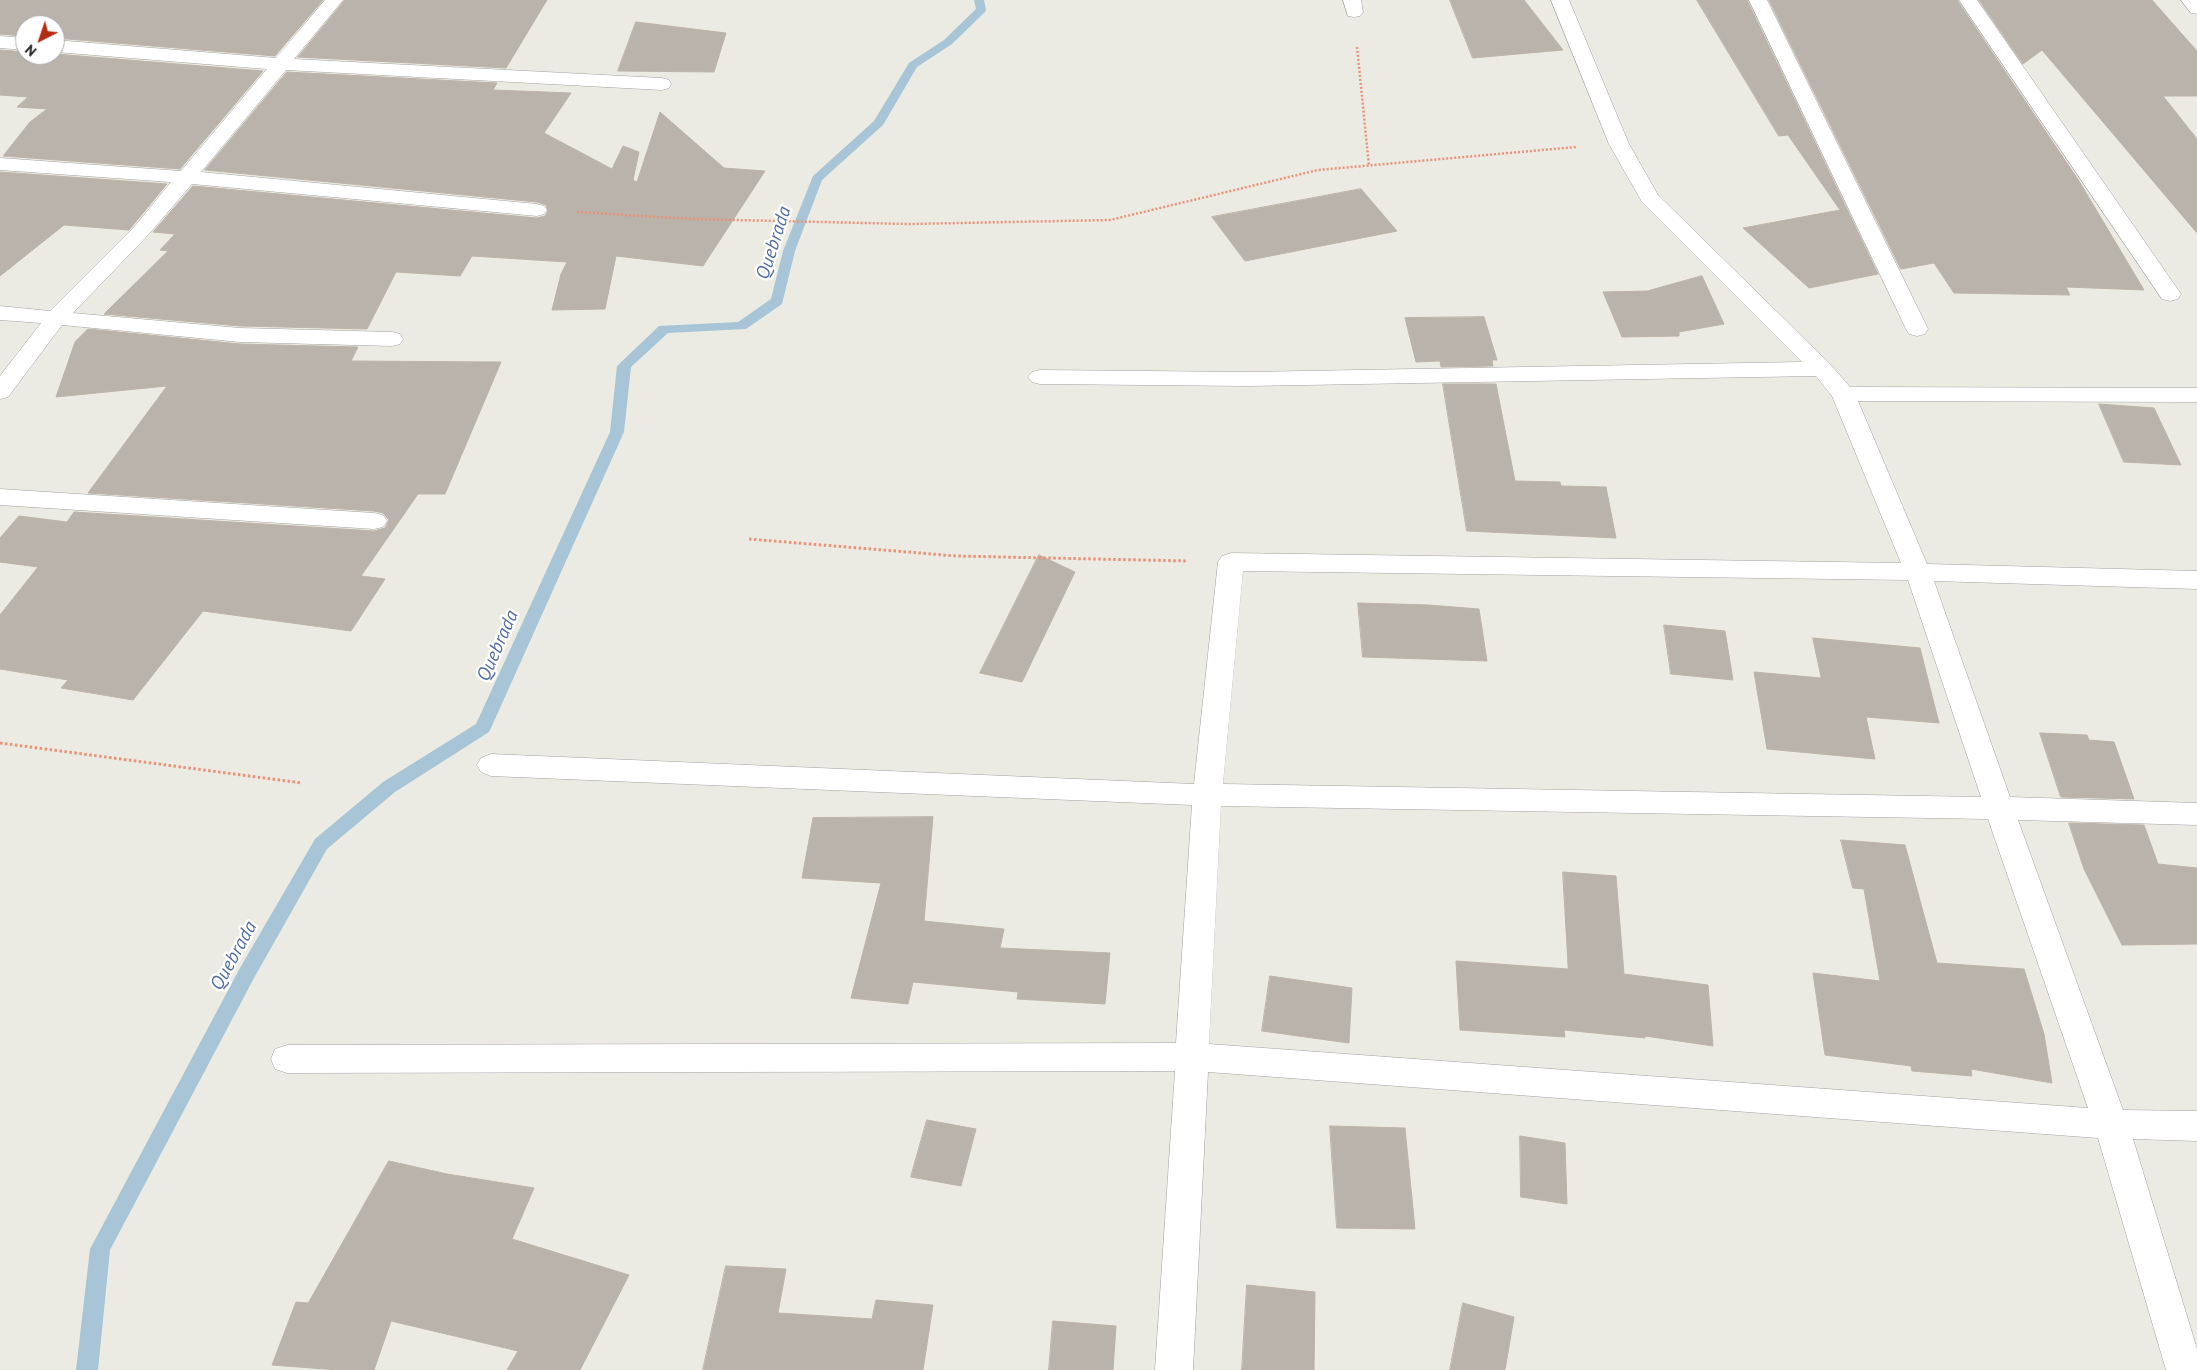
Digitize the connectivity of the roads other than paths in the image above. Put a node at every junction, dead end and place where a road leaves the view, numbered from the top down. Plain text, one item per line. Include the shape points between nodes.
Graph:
1 (334, 0) edge
2 (1560, 0) edge
3 (1758, 0) edge
4 (1968, 0) edge
5 (2190, 0) edge
6 (2197, 9) edge
7 (0, 42) edge
8 (15, 43) edge
9 (65, 47) edge
10 (280, 64) junction
11 (662, 84) dead end
12 (0, 164) edge
13 (186, 177) junction
14 (537, 210) road end
15 (2170, 294) dead end
16 (0, 313) edge
17 (57, 317) junction
18 (1917, 329) dead end
19 (392, 339) dead end
20 (1822, 369) junction
21 (1040, 377) dead end
22 (0, 392) edge
23 (1843, 394) junction
24 (2197, 395) edge
25 (0, 497) edge
26 (374, 520) dead end
27 (1918, 572) junction
28 (2197, 580) edge
29 (491, 765) dead end
30 (1207, 795) junction
31 (1999, 808) junction
32 (2197, 814) edge
33 (1192, 1058) junction
34 (287, 1059) dead end
35 (2111, 1124) junction
36 (2197, 1126) edge
37 (1174, 1370) edge
38 (2185, 1370) edge

1 - 10 street
2 - 20 street via 1619,144 1649,198
3 - 18 street
4 - 15 street
5 - 6 street
7 - 8 street
9 - 10 street
10 - 11 street
10 - 13 street
12 - 13 street
13 - 14 street
13 - 17 street via 142,230
16 - 17 street
17 - 19 street via 240,335
17 - 22 street
20 - 21 street via 1248,379
20 - 23 street
23 - 24 street
23 - 27 street
25 - 26 street
27 - 28 street
27 - 30 street via 1232,562
27 - 31 street
29 - 30 street
30 - 31 street
30 - 33 street
31 - 32 street
31 - 35 street
33 - 34 street
33 - 35 street
33 - 37 street
35 - 36 street
35 - 38 street

